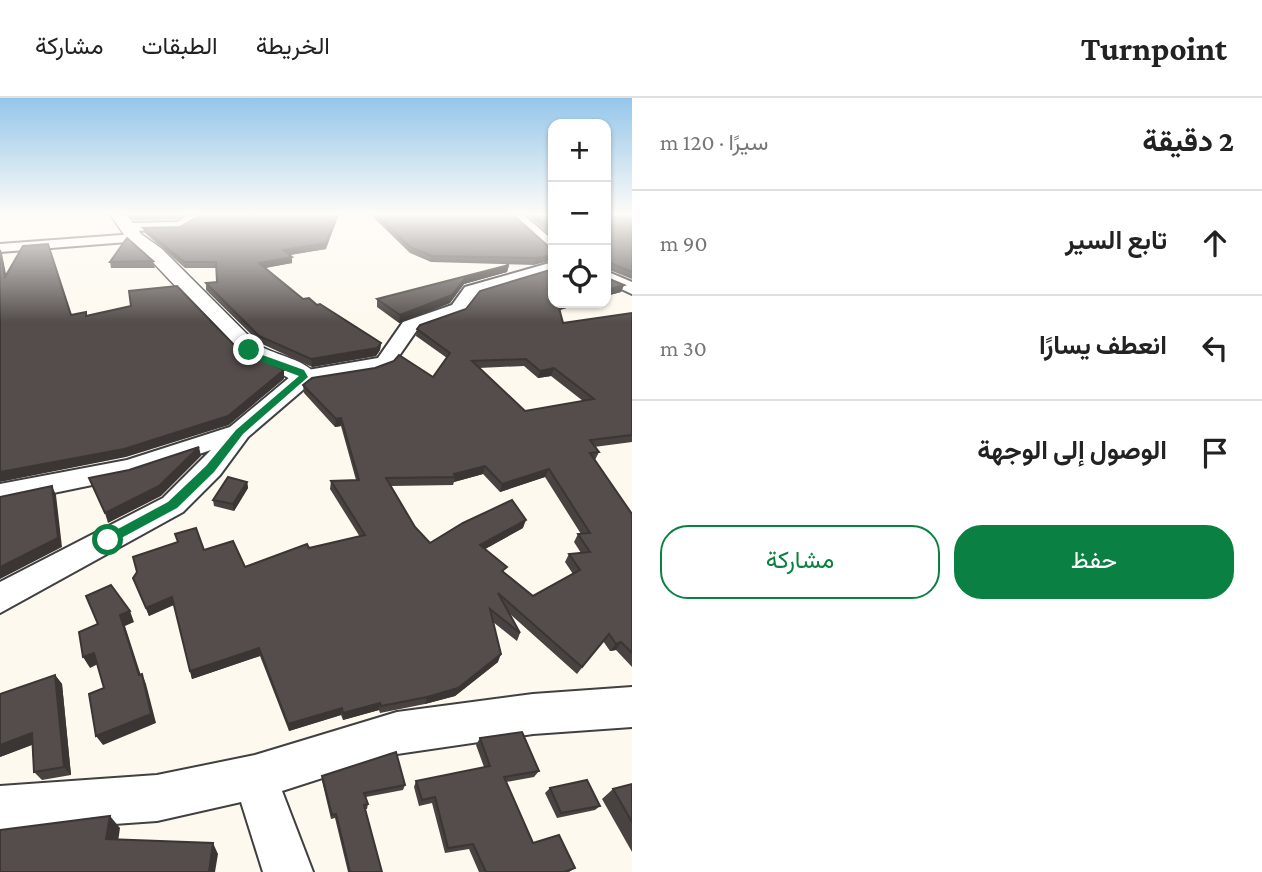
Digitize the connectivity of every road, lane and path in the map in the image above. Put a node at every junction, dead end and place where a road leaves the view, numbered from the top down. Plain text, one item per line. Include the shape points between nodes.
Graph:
1 (167, 250) edge
2 (548, 268) edge
3 (611, 278) edge
4 (632, 289) edge
5 (304, 377) junction
6 (239, 432) junction
7 (0, 494) edge
8 (0, 599) edge
9 (632, 707) edge
10 (255, 777) junction
11 (0, 809) edge
12 (288, 872) edge

1 - 5 street via 249,350
2 - 5 street via 471,290 458,309 410,326 385,362
3 - 4 street
5 - 6 street
6 - 7 street via 131,468
6 - 8 street via 173,505
9 - 10 street via 533,714 397,733
10 - 11 street via 157,798
10 - 12 street

